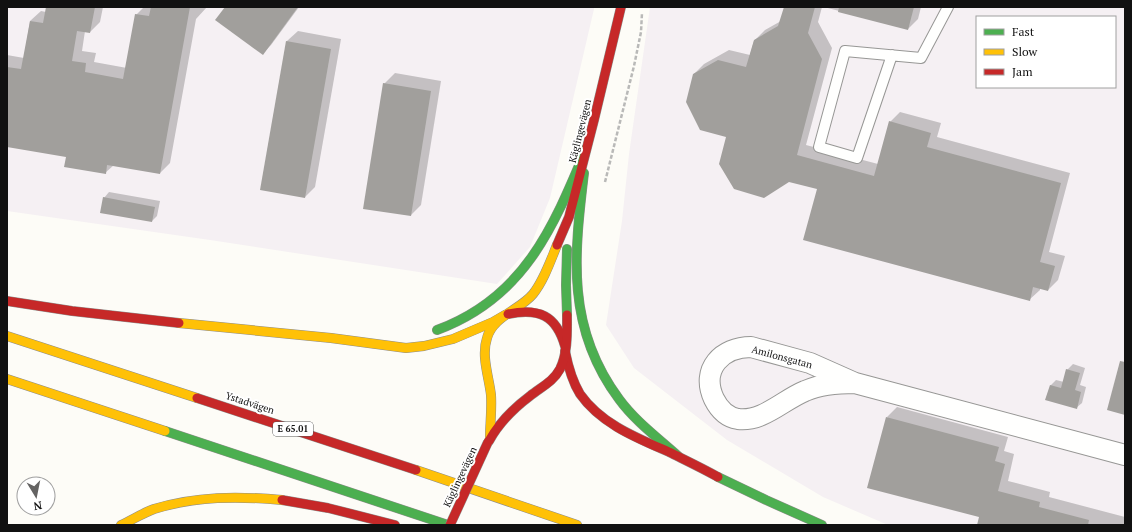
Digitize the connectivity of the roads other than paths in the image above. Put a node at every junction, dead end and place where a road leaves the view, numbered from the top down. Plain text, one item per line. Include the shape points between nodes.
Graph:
1 (621, 7) edge
2 (948, 7) edge
3 (611, 10) dead end
4 (611, 51) junction
5 (892, 55) junction
6 (586, 150) junction
7 (569, 217) junction
8 (7, 300) edge
9 (506, 314) junction
10 (428, 332) dead end
11 (7, 336) edge
12 (331, 338) junction
13 (398, 338) dead end
14 (566, 350) junction
15 (7, 379) edge
16 (855, 383) junction
17 (489, 440) junction
18 (1125, 455) edge
19 (678, 456) junction
20 (121, 525) edge
21 (395, 525) edge
22 (449, 525) edge
23 (577, 525) edge
24 (822, 525) edge

1 - 4 main road, Käglingevägen
2 - 5 lane via 921,58
3 - 4 main road, Käglingevägen
4 - 6 main road, Käglingevägen
5 - 5 lane via 845,51 819,147 857,158
6 - 7 main road, Käglingevägen
6 - 10 main road via 560,210 520,274 476,311 447,326
6 - 19 main road via 577,257 579,310 584,330 596,363 610,387 633,414
7 - 9 main road, Käglingevägen via 541,282 528,298
7 - 14 main road, Käglingevägen
8 - 12 main road via 147,320
9 - 12 main road via 453,339 424,346 406,348
9 - 14 main road via 527,311 550,319 561,332
9 - 17 main road, Käglingevägen via 492,328 485,345 491,397
11 - 23 main road, Ystadvägen / E 65.01 via 344,445
12 - 13 main road
14 - 17 main road, Käglingevägen via 557,374 523,401
14 - 19 main road via 570,371 584,400 591,407 619,429
15 - 22 main road
16 - 16 street, Amilonsgatan via 810,363 752,347 735,349 721,356 709,377 716,404 721,411 739,419 758,416 804,391 819,386
16 - 18 street, Amilonsgatan
17 - 22 main road, Käglingevägen, bridge
19 - 24 main road via 748,492
20 - 21 main road via 153,509 186,501 226,497 276,499 339,510

